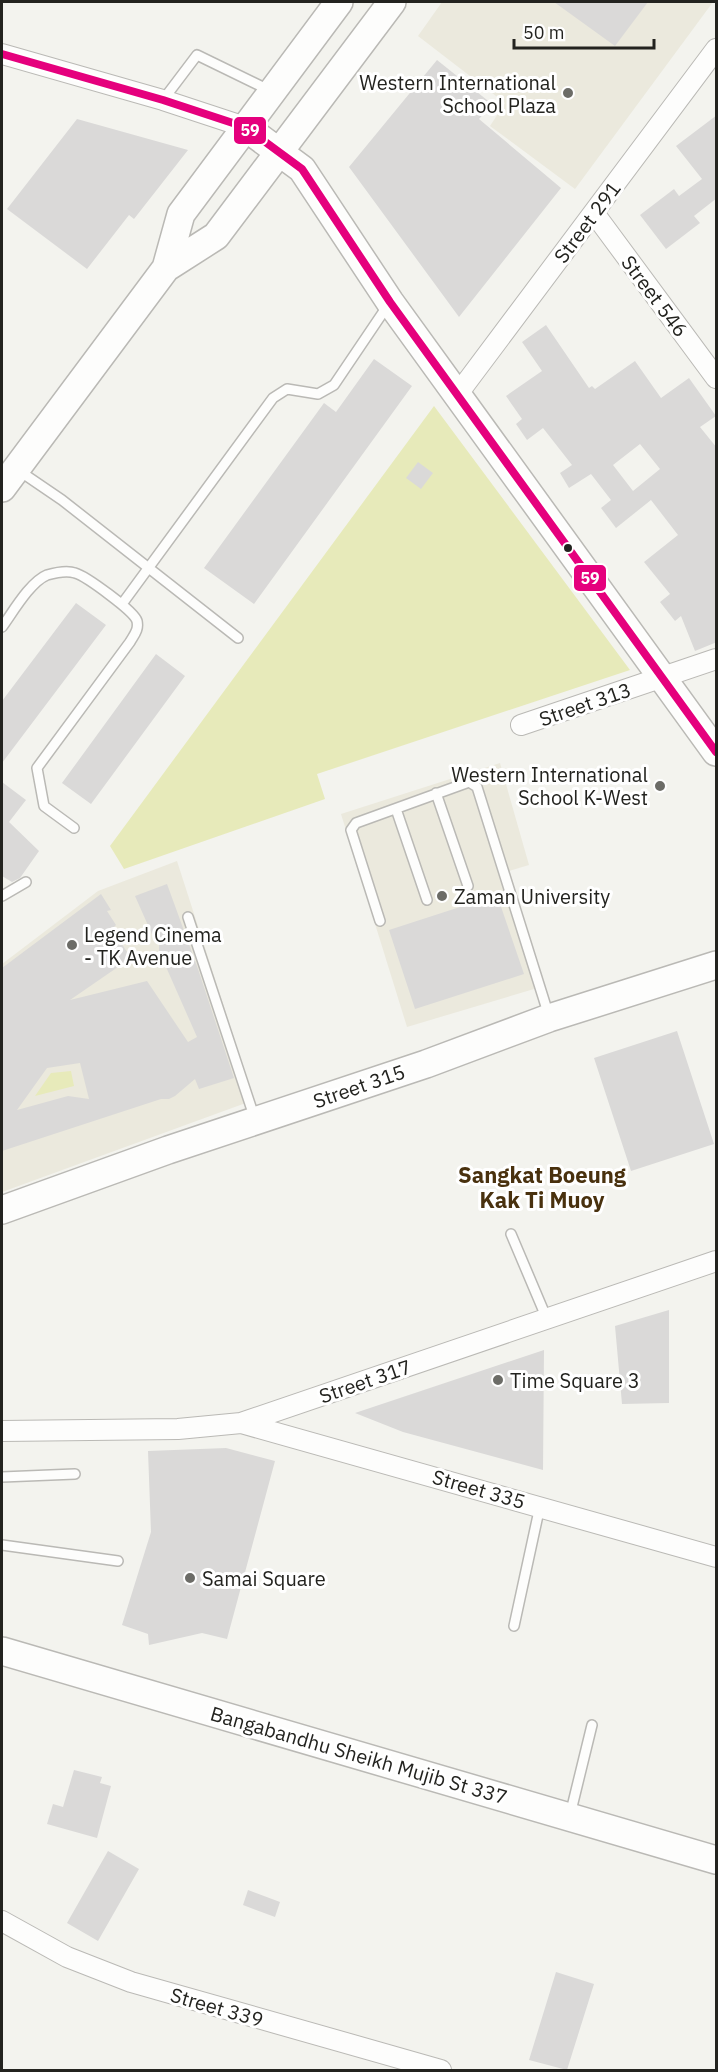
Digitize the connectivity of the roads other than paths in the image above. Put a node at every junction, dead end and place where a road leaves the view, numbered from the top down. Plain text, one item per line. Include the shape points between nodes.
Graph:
1 (339, 2) edge
2 (392, 2) edge
3 (2, 54) edge
4 (713, 62) edge
5 (272, 91) junction
6 (163, 100) junction
7 (244, 127) junction
8 (279, 151) junction
9 (594, 213) junction
10 (166, 268) junction
11 (390, 302) junction
12 (717, 378) edge
13 (457, 395) junction
14 (9, 478) edge
15 (148, 566) junction
16 (122, 604) junction
17 (2, 627) edge
18 (238, 638) dead end
19 (717, 659) edge
20 (663, 677) junction
21 (521, 725) dead end
22 (717, 752) edge
23 (436, 793) junction
24 (396, 809) junction
25 (74, 828) dead end
26 (26, 882) dead end
27 (468, 886) dead end
28 (2, 896) edge
29 (427, 900) dead end
30 (188, 917) dead end
31 (380, 921) dead end
32 (717, 964) edge
33 (549, 1018) junction
34 (256, 1121) junction
35 (2, 1210) edge
36 (511, 1234) dead end
37 (717, 1261) edge
38 (547, 1319) junction
39 (241, 1423) junction
40 (2, 1431) edge
41 (75, 1474) dead end
42 (2, 1477) edge
43 (540, 1506) junction
44 (2, 1545) edge
45 (717, 1557) edge
46 (118, 1561) dead end
47 (514, 1626) dead end
48 (2, 1651) edge
49 (592, 1725) dead end
50 (569, 1818) junction
51 (717, 1860) edge
52 (2, 1921) edge
53 (441, 2070) edge

1 - 5 street
2 - 8 street
3 - 6 street
4 - 9 street, Street 291
5 - 6 lane via 196,55
5 - 7 street
6 - 7 street
7 - 8 street
7 - 10 street via 181,214
8 - 10 street via 216,236
8 - 11 street via 302,169
9 - 12 street, Street 546
9 - 13 street, Street 291
10 - 14 street
11 - 13 street
11 - 15 lane via 334,385 318,394 287,389 273,398
13 - 20 street
14 - 15 lane via 63,500
15 - 16 lane
15 - 18 lane
16 - 17 lane via 75,573 48,575 36,581
16 - 25 lane via 136,618 138,629 37,768 44,806
19 - 20 street, Street 313
20 - 21 street, Street 313
20 - 22 street
23 - 24 lane
23 - 27 lane
23 - 33 lane via 470,782 477,787
24 - 29 lane
24 - 31 lane via 356,822 351,830
26 - 28 lane
30 - 34 lane
32 - 33 street, Street 315
33 - 34 street, Street 315
34 - 35 street, Street 315
36 - 38 lane
37 - 38 street, Street 317
38 - 39 street, Street 317
39 - 40 street, Street 317 via 178,1429
39 - 43 street, Street 335
41 - 42 lane
43 - 45 street, Street 335
43 - 47 lane
44 - 46 lane
48 - 50 street, Bangabandhu Sheikh Mujib St 337
49 - 50 lane
50 - 51 street, Bangabandhu Sheikh Mujib St 337
52 - 53 street, Street 339 via 67,1957 130,1982

